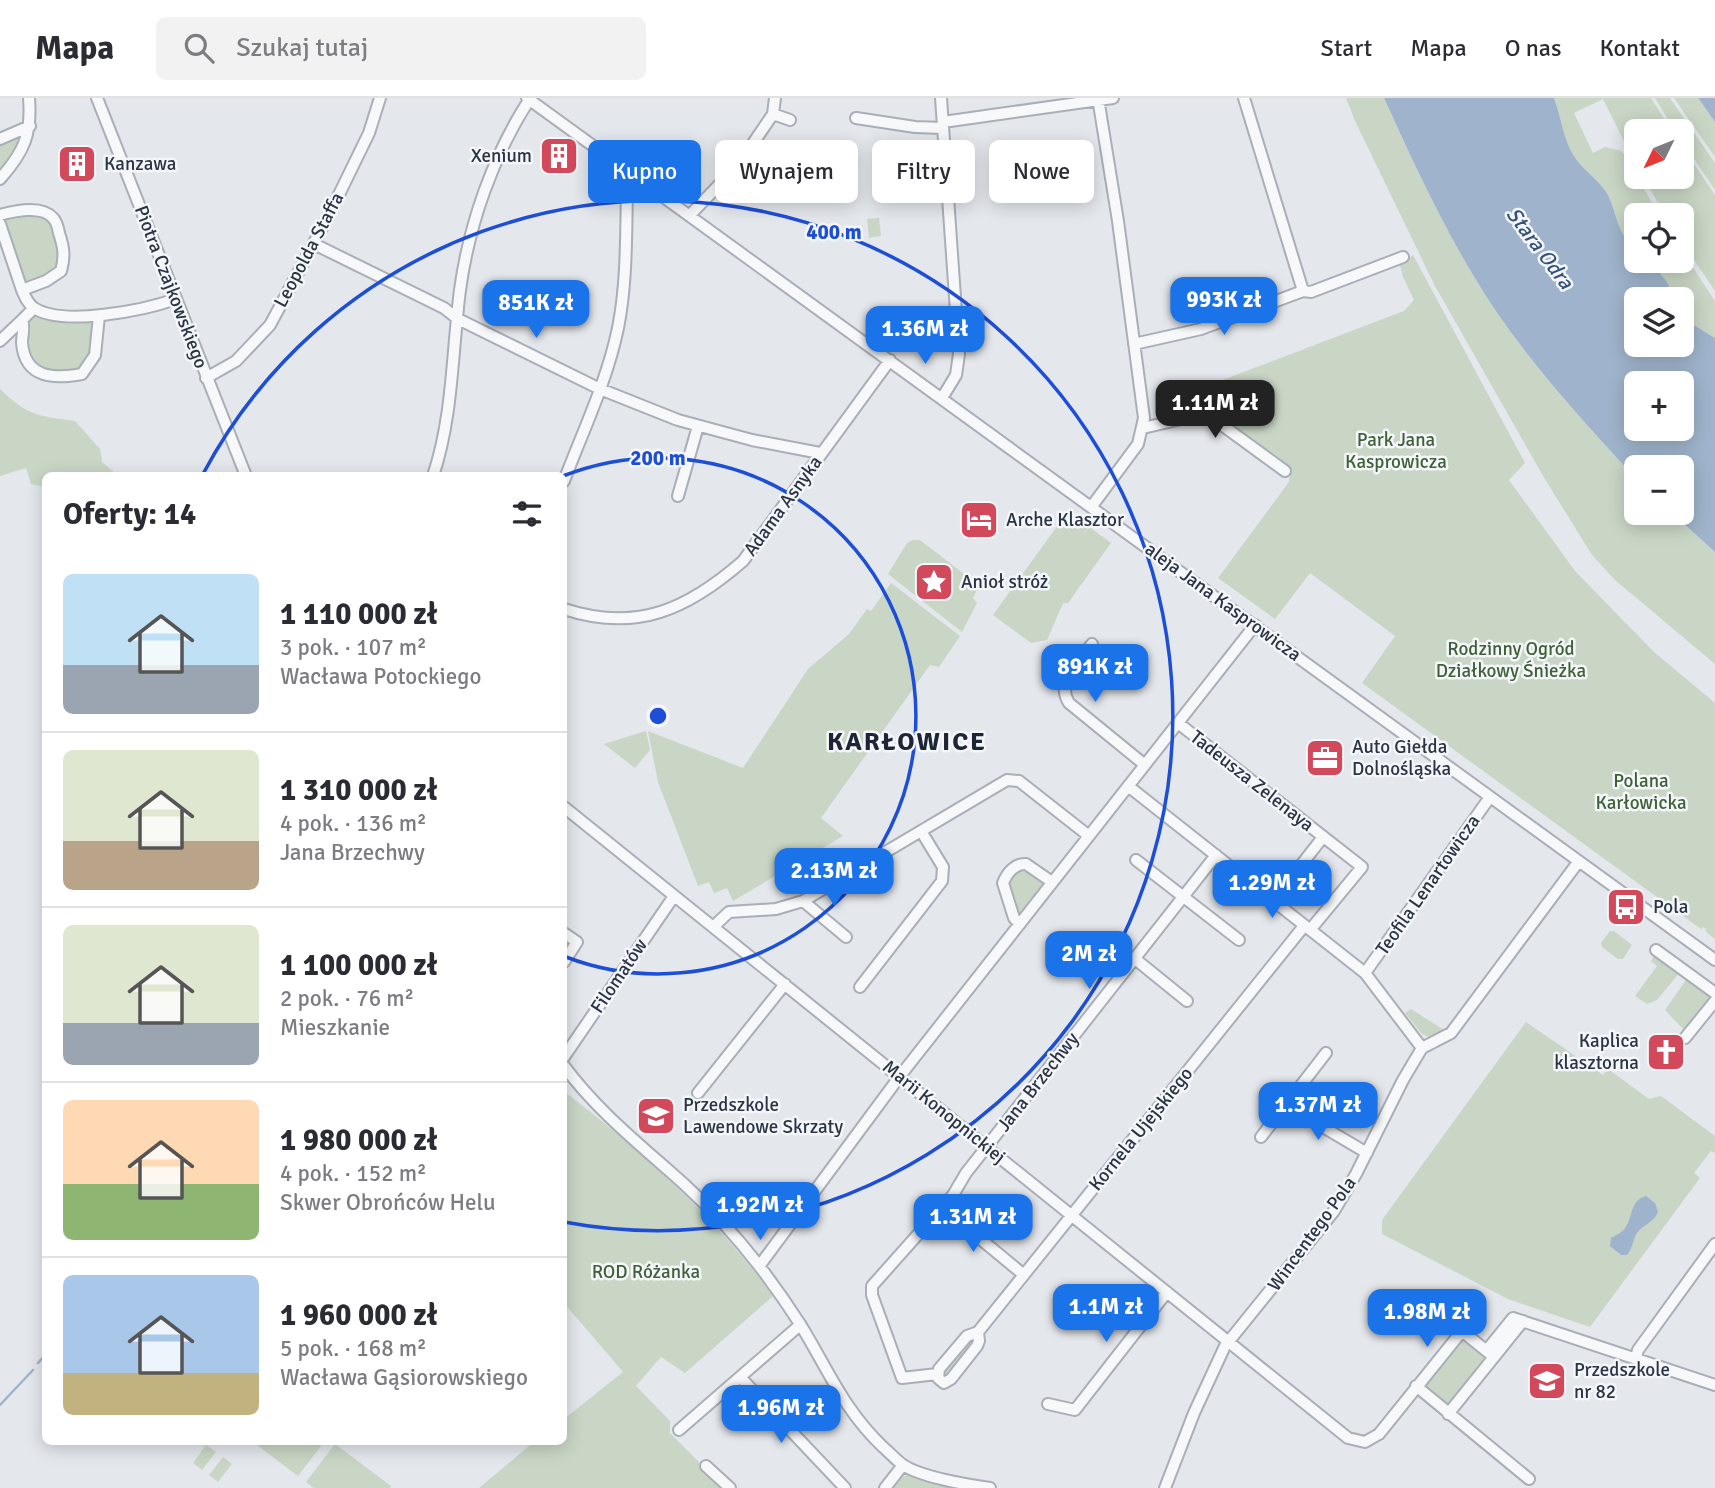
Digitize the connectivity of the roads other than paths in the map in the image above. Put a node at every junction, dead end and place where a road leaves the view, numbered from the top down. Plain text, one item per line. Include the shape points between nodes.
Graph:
1 (29, 98) edge
2 (97, 98) edge
3 (380, 98) edge
4 (775, 98) edge
5 (941, 98) edge
6 (1113, 98) edge
7 (1244, 98) edge
8 (528, 99) edge
9 (1099, 99) edge
10 (773, 114) junction
11 (856, 118) dead end
12 (790, 120) dead end
13 (943, 125) junction
14 (30, 127) junction
15 (0, 139) edge
16 (588, 142) edge
17 (0, 179) edge
18 (626, 203) edge
19 (673, 203) edge
20 (0, 215) edge
21 (690, 215) junction
22 (0, 224) edge
23 (314, 244) junction
24 (1403, 257) dead end
25 (22, 290) junction
26 (1303, 291) junction
27 (176, 299) junction
28 (34, 308) junction
29 (99, 316) junction
30 (458, 319) junction
31 (22, 320) junction
32 (0, 341) edge
33 (1134, 344) junction
34 (890, 360) junction
35 (206, 378) junction
36 (600, 389) junction
37 (942, 398) junction
38 (698, 426) junction
39 (1143, 428) junction
40 (820, 453) junction
41 (1285, 471) dead end
42 (244, 472) edge
43 (434, 472) edge
44 (567, 473) edge
45 (678, 496) dead end
46 (1092, 506) junction
47 (567, 610) edge
48 (1255, 625) junction
49 (1092, 644) dead end
50 (1178, 723) junction
51 (1145, 765) junction
52 (1128, 786) junction
53 (1490, 797) junction
54 (567, 809) edge
55 (921, 831) junction
56 (1089, 836) junction
57 (1323, 837) junction
58 (1216, 855) junction
59 (1136, 860) dead end
60 (1579, 861) junction
61 (1052, 883) junction
62 (674, 896) junction
63 (1183, 897) junction
64 (803, 901) junction
65 (1273, 901) junction
66 (1020, 924) junction
67 (713, 927) junction
68 (1307, 928) junction
69 (567, 935) edge
70 (846, 937) dead end
71 (1239, 940) dead end
72 (1656, 950) dead end
73 (567, 957) edge
74 (1134, 958) junction
75 (1715, 960) edge
76 (1365, 973) junction
77 (785, 984) junction
78 (860, 986) dead end
79 (1715, 993) edge
80 (1187, 1001) dead end
81 (1715, 1001) edge
82 (1685, 1038) dead end
83 (1422, 1048) junction
84 (567, 1052) edge
85 (1326, 1053) dead end
86 (567, 1070) edge
87 (900, 1076) junction
88 (698, 1093) dead end
89 (1286, 1105) junction
90 (1261, 1137) dead end
91 (987, 1147) junction
92 (1367, 1153) junction
93 (943, 1208) junction
94 (1072, 1215) junction
95 (1715, 1244) edge
96 (760, 1265) junction
97 (1024, 1275) junction
98 (1167, 1292) junction
99 (800, 1325) junction
100 (1229, 1342) junction
101 (1491, 1353) junction
102 (1636, 1358) junction
103 (937, 1374) joint
104 (741, 1378) junction
105 (1715, 1385) edge
106 (1416, 1386) junction
107 (1048, 1404) dead end
108 (1448, 1414) junction
109 (679, 1430) dead end
110 (903, 1465) junction
111 (706, 1466) dead end
112 (1529, 1479) dead end
113 (730, 1488) edge
114 (845, 1488) edge
115 (885, 1488) edge
116 (990, 1488) edge
117 (1165, 1488) edge

1 - 14 street
2 - 27 street, Piotra Czajkowskiego
3 - 23 street, Leopolda Staffa via 369,133
4 - 10 street
5 - 13 street
6 - 9 street
7 - 26 street
8 - 16 street, aleja Jana Kasprowicza
8 - 30 street via 483,197 466,260
9 - 13 street
9 - 33 street
10 - 12 street
10 - 21 street via 739,164
11 - 13 street via 930,128
13 - 37 street via 959,354 956,374
14 - 15 street
14 - 17 street via 20,155
18 - 36 street via 622,300
19 - 21 street, aleja Jana Kasprowicza
20 - 25 street via 30,210 47,213 55,219 62,241 65,257 61,271
21 - 34 street, aleja Jana Kasprowicza
22 - 25 street
23 - 30 street
23 - 35 street, Leopolda Staffa via 270,325 236,361
24 - 26 street via 1311,292
25 - 28 street
26 - 33 street via 1201,329
27 - 29 street
27 - 35 street, Piotra Czajkowskiego
28 - 29 street via 51,314
28 - 31 street
29 - 31 street via 95,355 82,374 66,377 46,376 30,365 22,345
30 - 36 street
30 - 43 street via 443,440
31 - 32 street
33 - 39 street
34 - 37 street, aleja Jana Kasprowicza
34 - 40 street, Adama Asnyka
35 - 42 street, Piotra Czajkowskiego
36 - 38 street
36 - 44 street
37 - 46 street, aleja Jana Kasprowicza
38 - 40 street
38 - 45 street
39 - 41 street via 1211,417
39 - 46 street via 1138,444
40 - 47 street, Adama Asnyka via 743,561 696,598 641,617 609,620
46 - 48 street, aleja Jana Kasprowicza
48 - 50 street
48 - 53 street, aleja Jana Kasprowicza
49 - 51 street via 1066,678 1065,698
50 - 51 street
50 - 57 street, Tadeusza Zelenaya
51 - 52 street
52 - 56 street
52 - 58 street
53 - 60 street, aleja Jana Kasprowicza
53 - 76 street, Teofila Lenartowicza
54 - 62 street, Marii Konopnickiej
55 - 56 street via 1007,780 1019,781
55 - 64 street
55 - 78 street via 943,867 942,881
56 - 61 street
57 - 65 street
57 - 68 street, Tadeusza Zelenaya via 1362,867
58 - 63 street, Jana Brzechwy
58 - 65 street
59 - 63 street
60 - 75 street, aleja Jana Kasprowicza
60 - 83 street via 1451,1033
61 - 66 street
61 - 66 street via 1026,864 1006,876 1003,883
62 - 67 street, Marii Konopnickiej
62 - 84 street, Filomatów
63 - 71 street
63 - 74 street, Jana Brzechwy
64 - 67 street via 776,909 729,912
64 - 70 street
65 - 68 street
66 - 87 street
67 - 77 street, Marii Konopnickiej
68 - 76 street
68 - 94 street, Kornela Ujejskiego
69 - 73 street via 577,942
72 - 79 street
74 - 80 street
74 - 91 street, Jana Brzechwy
76 - 83 street
77 - 87 street, Marii Konopnickiej
77 - 88 street
81 - 82 street
83 - 92 street, Wincentego Pola
85 - 89 street
86 - 96 street via 588,1096 687,1187
87 - 91 street, Marii Konopnickiej
87 - 96 street
89 - 90 street
89 - 92 street
91 - 93 street, Jana Brzechwy
91 - 94 street, Marii Konopnickiej
92 - 100 street, Wincentego Pola via 1329,1217
93 - 97 street
93 - 103 street, Jana Brzechwy via 871,1290 902,1378
94 - 97 street, Kornela Ujejskiego
94 - 98 street, Marii Konopnickiej
95 - 102 street
96 - 99 street
97 - 103 street, Kornela Ujejskiego via 978,1332 977,1346 951,1379 944,1382
98 - 100 street, Marii Konopnickiej
98 - 107 street via 1075,1410
99 - 104 street
99 - 110 street via 849,1410
100 - 106 street, Marii Konopnickiej via 1357,1441 1379,1434
100 - 117 street, Wincentego Pola via 1194,1413
101 - 102 street via 1523,1321
101 - 106 street via 1462,1331
101 - 108 street
102 - 105 street
104 - 109 street
104 - 114 street
106 - 108 street
108 - 112 street
110 - 115 street
110 - 116 street
111 - 113 street

